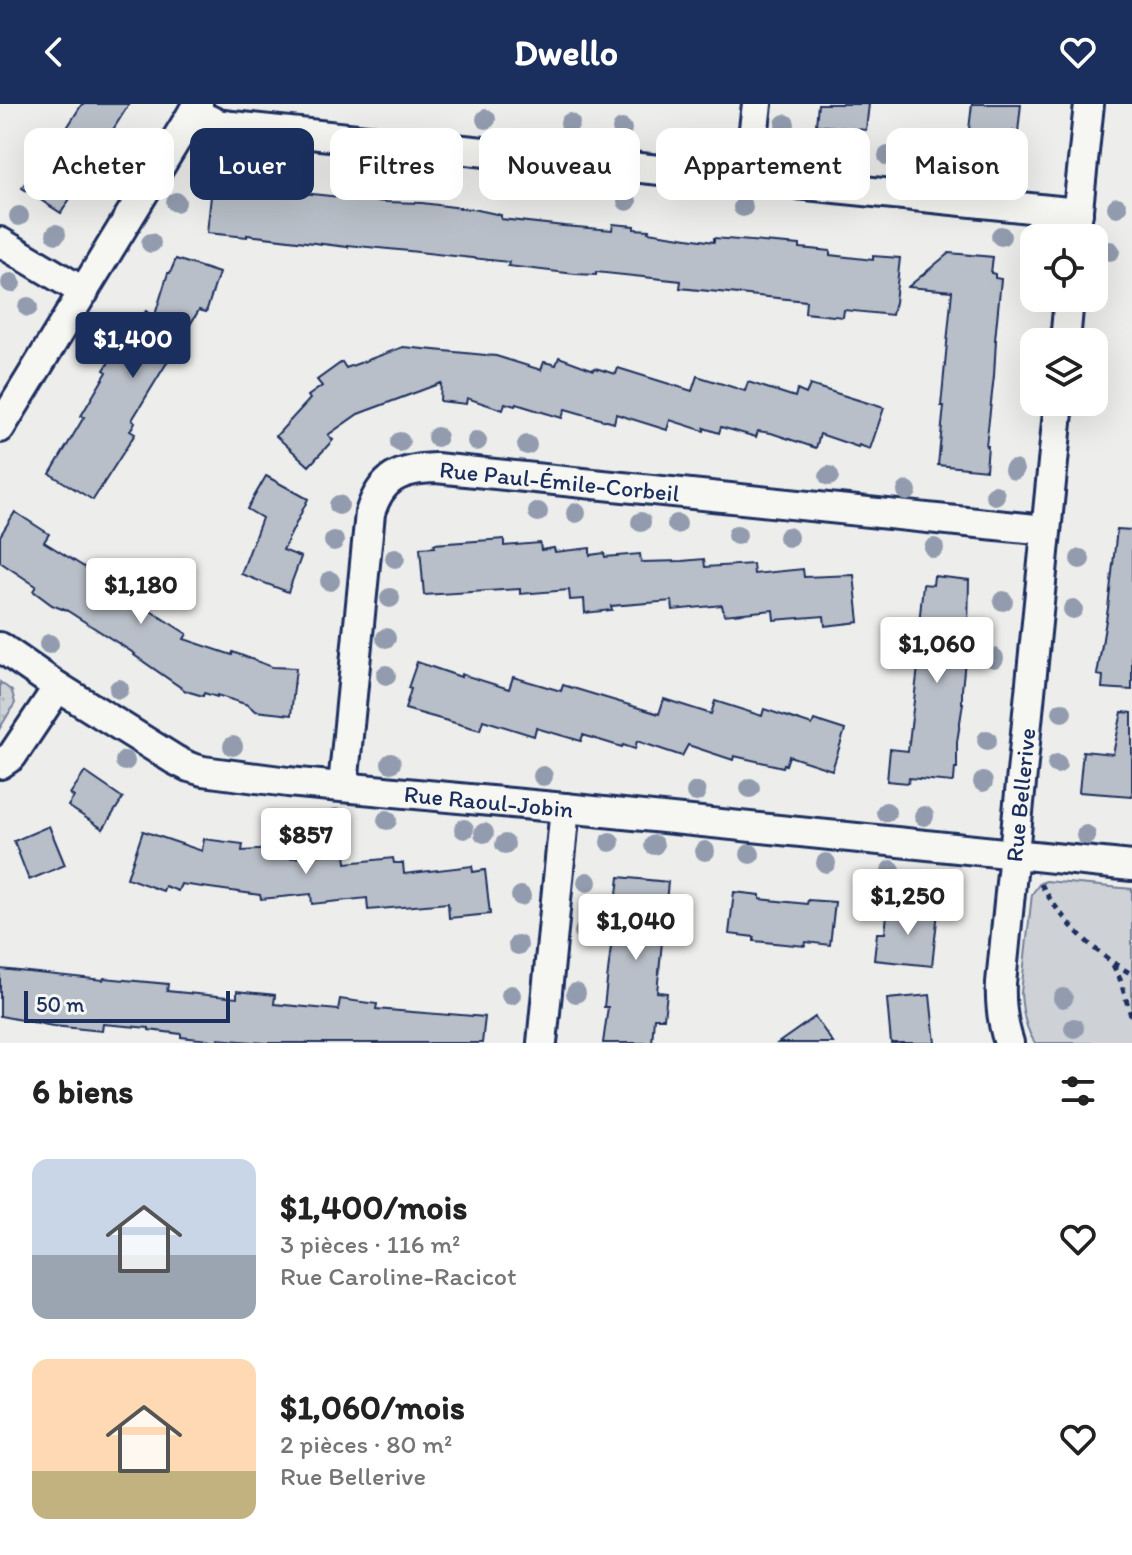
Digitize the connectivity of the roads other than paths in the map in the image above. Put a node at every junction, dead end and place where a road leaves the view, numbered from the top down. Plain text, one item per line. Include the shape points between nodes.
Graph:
1 (757, 104) edge
2 (1089, 104) edge
3 (196, 108) edge
4 (754, 128) edge
5 (656, 169) edge
6 (870, 195) edge
7 (1069, 224) edge
8 (1076, 224) edge
9 (0, 242) edge
10 (84, 292) junction
11 (1058, 416) edge
12 (0, 428) edge
13 (1046, 530) junction
14 (0, 647) edge
15 (58, 687) junction
16 (0, 764) edge
17 (343, 786) junction
18 (565, 808) junction
19 (1014, 853) junction
20 (1132, 866) edge
21 (542, 1043) edge
22 (1009, 1043) edge

1 - 4 street
2 - 8 street
3 - 5 street via 218,124 232,126
3 - 10 street
6 - 7 street
9 - 10 street
10 - 12 street
11 - 13 street, Rue Bellerive
13 - 17 street, Rue Paul-Émile-Corbeil via 436,468 402,473 383,485 370,513
13 - 19 street, Rue Bellerive
14 - 15 street, Rue Raoul-Jobin
15 - 16 street via 12,756
15 - 17 street, Rue Raoul-Jobin via 189,767
17 - 18 street, Rue Raoul-Jobin
18 - 19 street, Rue Raoul-Jobin
18 - 21 street
19 - 20 street, Rue Raoul-Jobin
19 - 22 street, Rue Bellerive via 1000,1007

